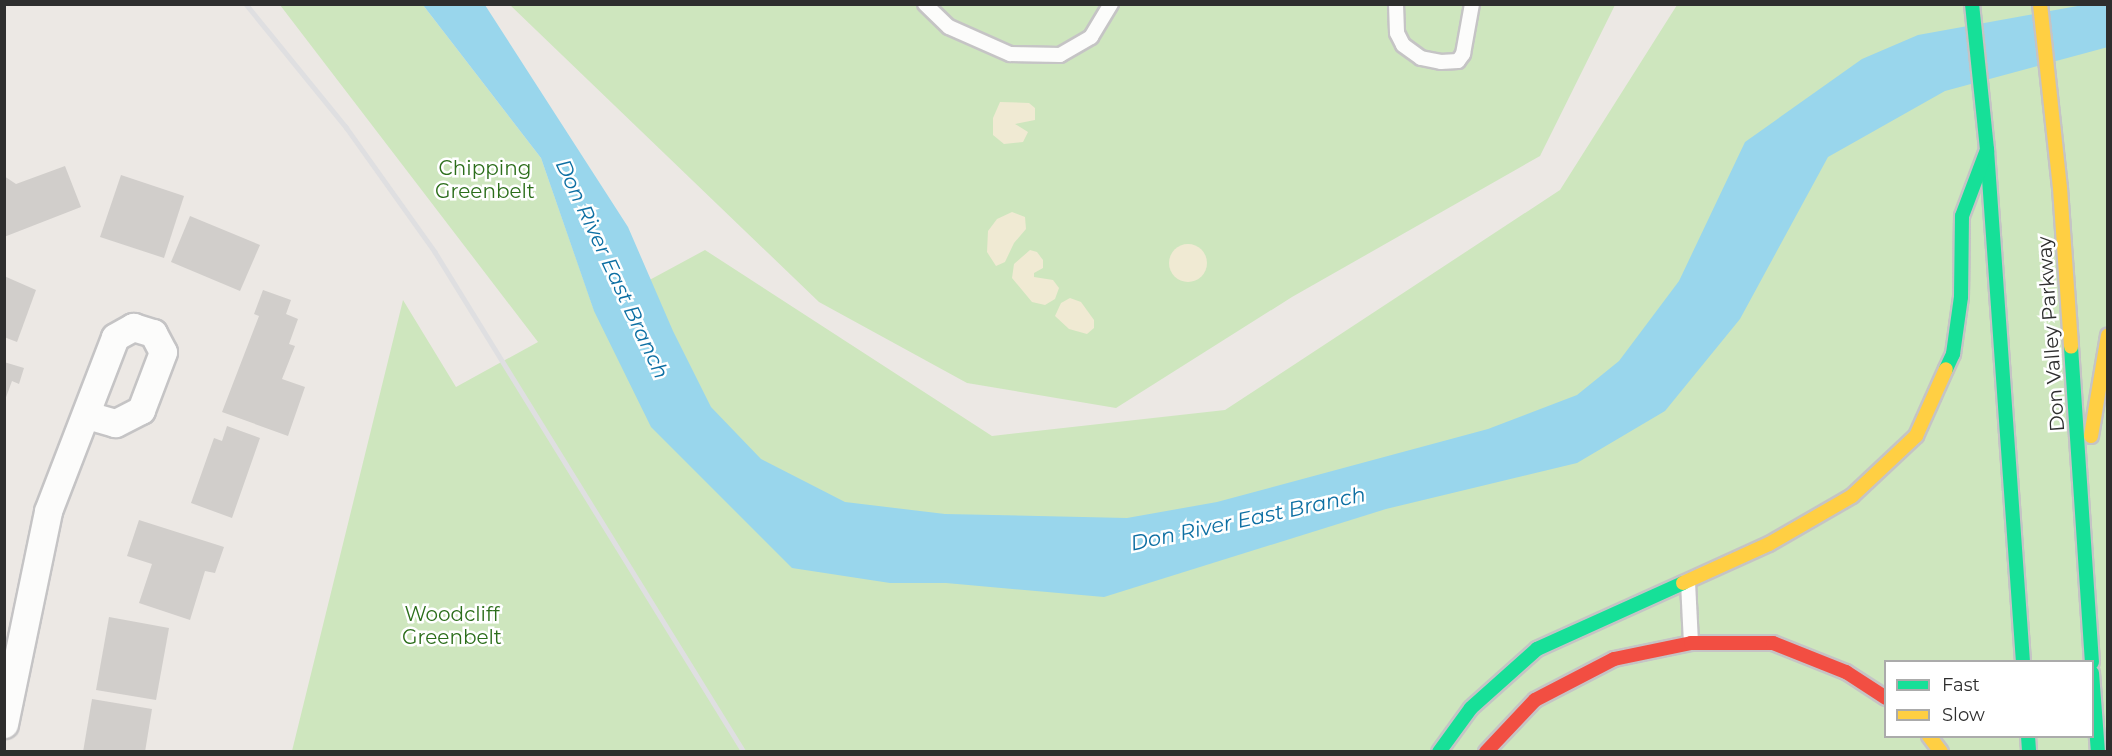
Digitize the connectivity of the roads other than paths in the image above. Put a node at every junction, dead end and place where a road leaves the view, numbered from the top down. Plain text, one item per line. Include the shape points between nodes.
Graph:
1 (924, 4) edge
2 (1111, 4) edge
3 (1396, 4) edge
4 (1472, 4) edge
5 (1971, 4) edge
6 (2040, 4) edge
7 (1987, 150) junction
8 (2108, 335) edge
9 (87, 415) dead end
10 (2081, 497) junction
11 (1687, 580) junction
12 (1691, 642) junction
13 (12, 644) edge
14 (2023, 660) edge
15 (2092, 660) edge
16 (1884, 697) edge
17 (2094, 699) edge
18 (4, 724) edge
19 (1930, 738) edge
20 (1439, 752) edge
21 (1486, 752) edge
22 (1941, 752) edge
23 (2098, 752) edge

1 - 2 lane via 949,27 1010,54 1060,55 1092,37
3 - 4 lane via 1397,33 1403,45 1421,58 1441,62 1458,61 1463,54
5 - 7 highway
6 - 10 highway, Don Valley Parkway via 2060,188
7 - 11 highway via 1962,216 1961,297 1953,354 1916,436 1852,496 1769,543
7 - 14 highway
8 - 10 highway
9 - 13 street via 48,511
10 - 15 highway, Don Valley Parkway
11 - 12 lane
11 - 20 highway via 1537,649 1471,708
12 - 16 highway via 1773,643 1846,672
12 - 21 highway via 1614,659 1535,700
13 - 18 street
17 - 23 highway
19 - 22 highway

